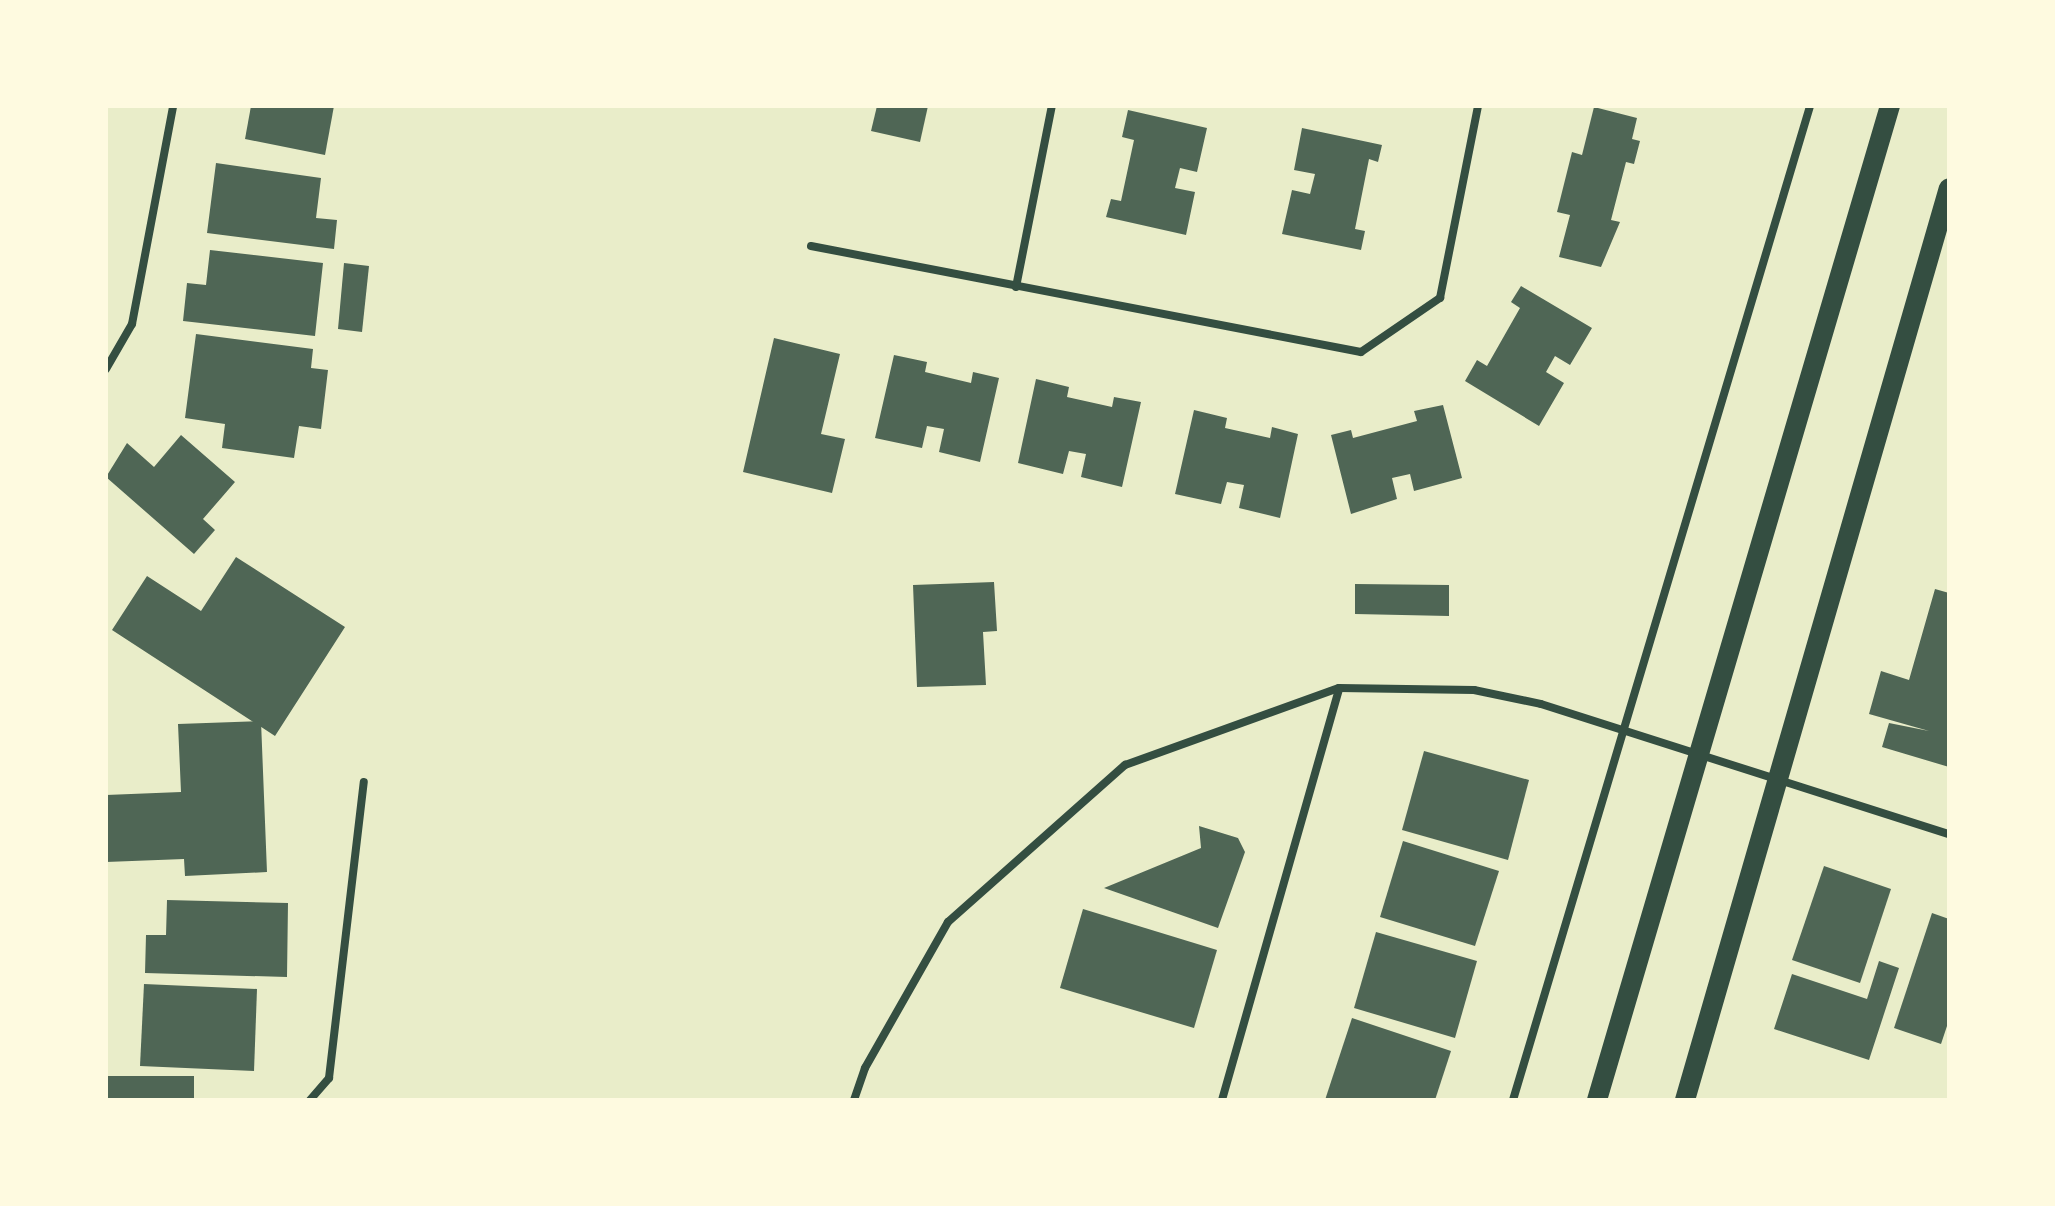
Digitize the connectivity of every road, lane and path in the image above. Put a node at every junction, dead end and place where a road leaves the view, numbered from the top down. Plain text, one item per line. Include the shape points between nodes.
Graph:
1 (173, 106) edge
2 (1052, 106) edge
3 (1478, 106) edge
4 (1810, 106) edge
5 (1890, 106) edge
6 (1949, 188) edge
7 (811, 246) dead end
8 (1016, 287) junction
9 (106, 369) edge
10 (1339, 688) junction
11 (1628, 732) junction
12 (1697, 753) junction
13 (1778, 778) junction
14 (364, 782) dead end
15 (1949, 834) edge
16 (310, 1100) edge
17 (854, 1100) edge
18 (1222, 1100) edge
19 (1513, 1100) edge
20 (1597, 1100) edge
21 (1685, 1100) edge

1 - 9 street via 132,324
2 - 8 street
3 - 8 street via 1440,298 1361,352
4 - 11 street
5 - 12 main road
6 - 13 main road
7 - 8 street
10 - 11 street via 1474,690
10 - 17 street via 1125,765 948,922 865,1068
10 - 18 street
11 - 12 street
11 - 19 street
12 - 13 street
12 - 20 main road
13 - 15 street
13 - 21 main road
14 - 16 street via 329,1078

